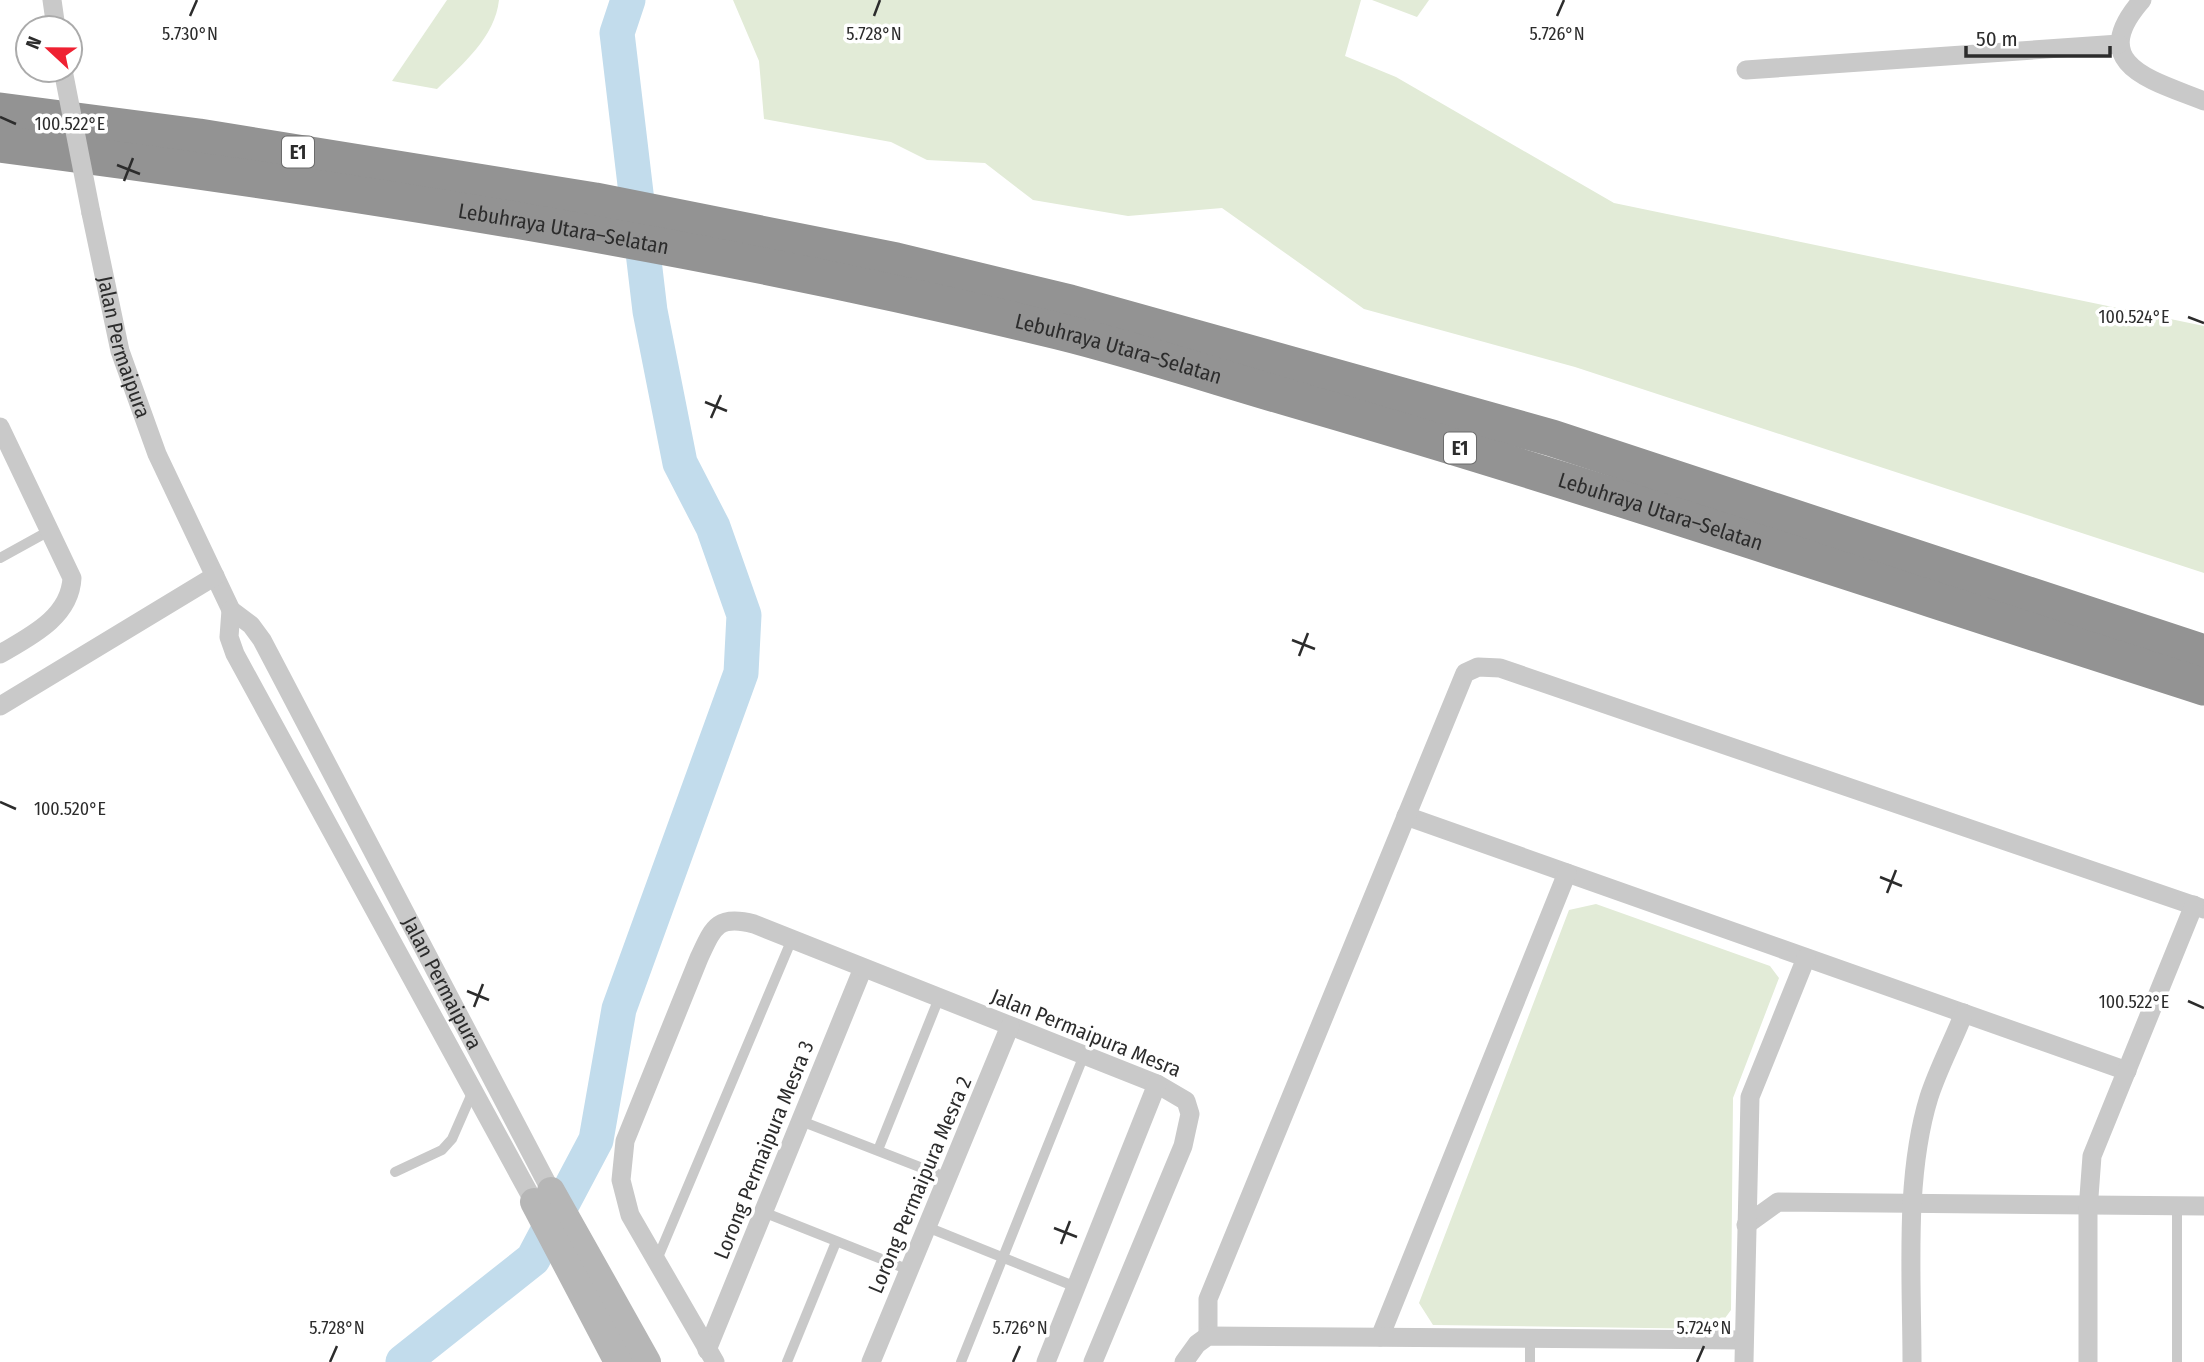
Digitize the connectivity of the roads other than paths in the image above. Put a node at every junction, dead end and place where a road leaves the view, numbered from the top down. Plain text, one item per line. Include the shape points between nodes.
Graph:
1 (2142, 0) edge
2 (2119, 44) junction
3 (1746, 70) dead end
4 (66, 84) edge
5 (2204, 101) edge
6 (0, 111) edge
7 (0, 145) edge
8 (594, 217) junction
9 (706, 239) junction
10 (3, 441) edge
11 (49, 530) junction
12 (0, 558) edge
13 (215, 576) junction
14 (231, 610) junction
15 (2204, 653) edge
16 (0, 654) edge
17 (2204, 687) edge
18 (0, 706) edge
19 (1406, 816) junction
20 (1567, 873) junction
21 (2199, 907) edge
22 (792, 939) junction
23 (1806, 958) junction
24 (863, 968) junction
25 (939, 998) junction
26 (1964, 1013) junction
27 (1010, 1026) junction
28 (1084, 1055) junction
29 (2127, 1071) junction
30 (1157, 1084) junction
31 (473, 1090) junction
32 (801, 1121) junction
33 (878, 1150) junction
34 (395, 1172) dead end
35 (948, 1178) junction
36 (542, 1196) junction
37 (1914, 1203) junction
38 (2088, 1205) junction
39 (2177, 1206) junction
40 (2204, 1206) edge
41 (764, 1212) junction
42 (1746, 1225) junction
43 (927, 1227) junction
44 (836, 1242) junction
45 (1005, 1258) junction
46 (656, 1262) junction
47 (909, 1270) junction
48 (587, 1275) junction
49 (1076, 1287) junction
50 (1208, 1336) junction
51 (1380, 1337) junction
52 (1530, 1338) junction
53 (1744, 1340) junction
54 (711, 1356) edge
55 (618, 1362) edge
56 (647, 1362) edge
57 (787, 1362) edge
58 (871, 1362) edge
59 (961, 1362) edge
60 (1046, 1362) edge
61 (1093, 1362) edge
62 (1184, 1362) edge
63 (1530, 1362) edge
64 (1744, 1362) edge
65 (1912, 1362) edge
66 (2088, 1362) edge
67 (2177, 1362) edge

1 - 2 street via 2129,14
2 - 3 street
2 - 5 street via 2130,68
4 - 13 street, Jalan Permaipura, bridge via 110,310 132,390 170,486
6 - 8 highway, Lebuhraya Utara–Selatan / E1 via 226,141
7 - 8 highway, Lebuhraya Utara–Selatan / E1
8 - 9 highway, Lebuhraya Utara–Selatan / E1
9 - 15 highway, Lebuhraya Utara–Selatan / E1 via 897,261 1070,303 1552,438
9 - 17 highway, Lebuhraya Utara–Selatan / E1 via 1063,332 1542,471
10 - 11 street
11 - 12 lane
11 - 16 street via 72,578 68,602 42,627
13 - 14 street, Jalan Permaipura
13 - 18 street
14 - 31 street, Jalan Permaipura via 229,637 236,654
14 - 36 street, Jalan Permaipura via 262,640
19 - 20 street
19 - 21 street via 1465,673 1478,667 1500,668
19 - 50 street via 1208,1299
20 - 23 street
20 - 51 street
21 - 29 street
22 - 24 street, Jalan Permaipura Mesra
22 - 46 lane
22 - 46 street, Jalan Permaipura Mesra via 729,920 719,924 699,958 625,1141 622,1162 621,1180 630,1215
23 - 26 street
23 - 42 street via 1750,1097
24 - 25 street, Jalan Permaipura Mesra
24 - 32 street, Lorong Permaipura Mesra 3
25 - 27 street, Jalan Permaipura Mesra
25 - 33 lane
26 - 29 street
26 - 37 street via 1929,1097 1918,1149
27 - 28 street, Jalan Permaipura Mesra
27 - 35 street, Lorong Permaipura Mesra 2
28 - 30 street, Jalan Permaipura Mesra
28 - 45 lane
29 - 38 street via 2092,1156
30 - 49 street
30 - 61 street, Jalan Permaipura Mesra via 1186,1101 1187,1130
31 - 34 lane via 452,1139 442,1150
31 - 36 street, Jalan Permaipura
32 - 33 lane
32 - 41 street, Lorong Permaipura Mesra 3
33 - 35 lane
35 - 43 street, Lorong Permaipura Mesra 2
36 - 48 main road, Jalan Permaipura
37 - 38 street
37 - 42 street via 1778,1202
37 - 65 street
38 - 39 street
38 - 66 street
39 - 40 street
39 - 67 lane
41 - 44 lane
41 - 54 street, Lorong Permaipura Mesra 3
42 - 53 street
43 - 45 lane
43 - 47 street, Lorong Permaipura Mesra 2
44 - 47 lane
44 - 57 lane
45 - 49 lane
45 - 59 lane
46 - 54 street, Jalan Permaipura Mesra
47 - 58 street, Lorong Permaipura Mesra 2
48 - 55 main road, Jalan Permaipura
48 - 56 main road, Jalan Permaipura
49 - 60 street
50 - 51 street
50 - 62 street
51 - 52 street
52 - 53 street
52 - 63 lane
53 - 64 street

